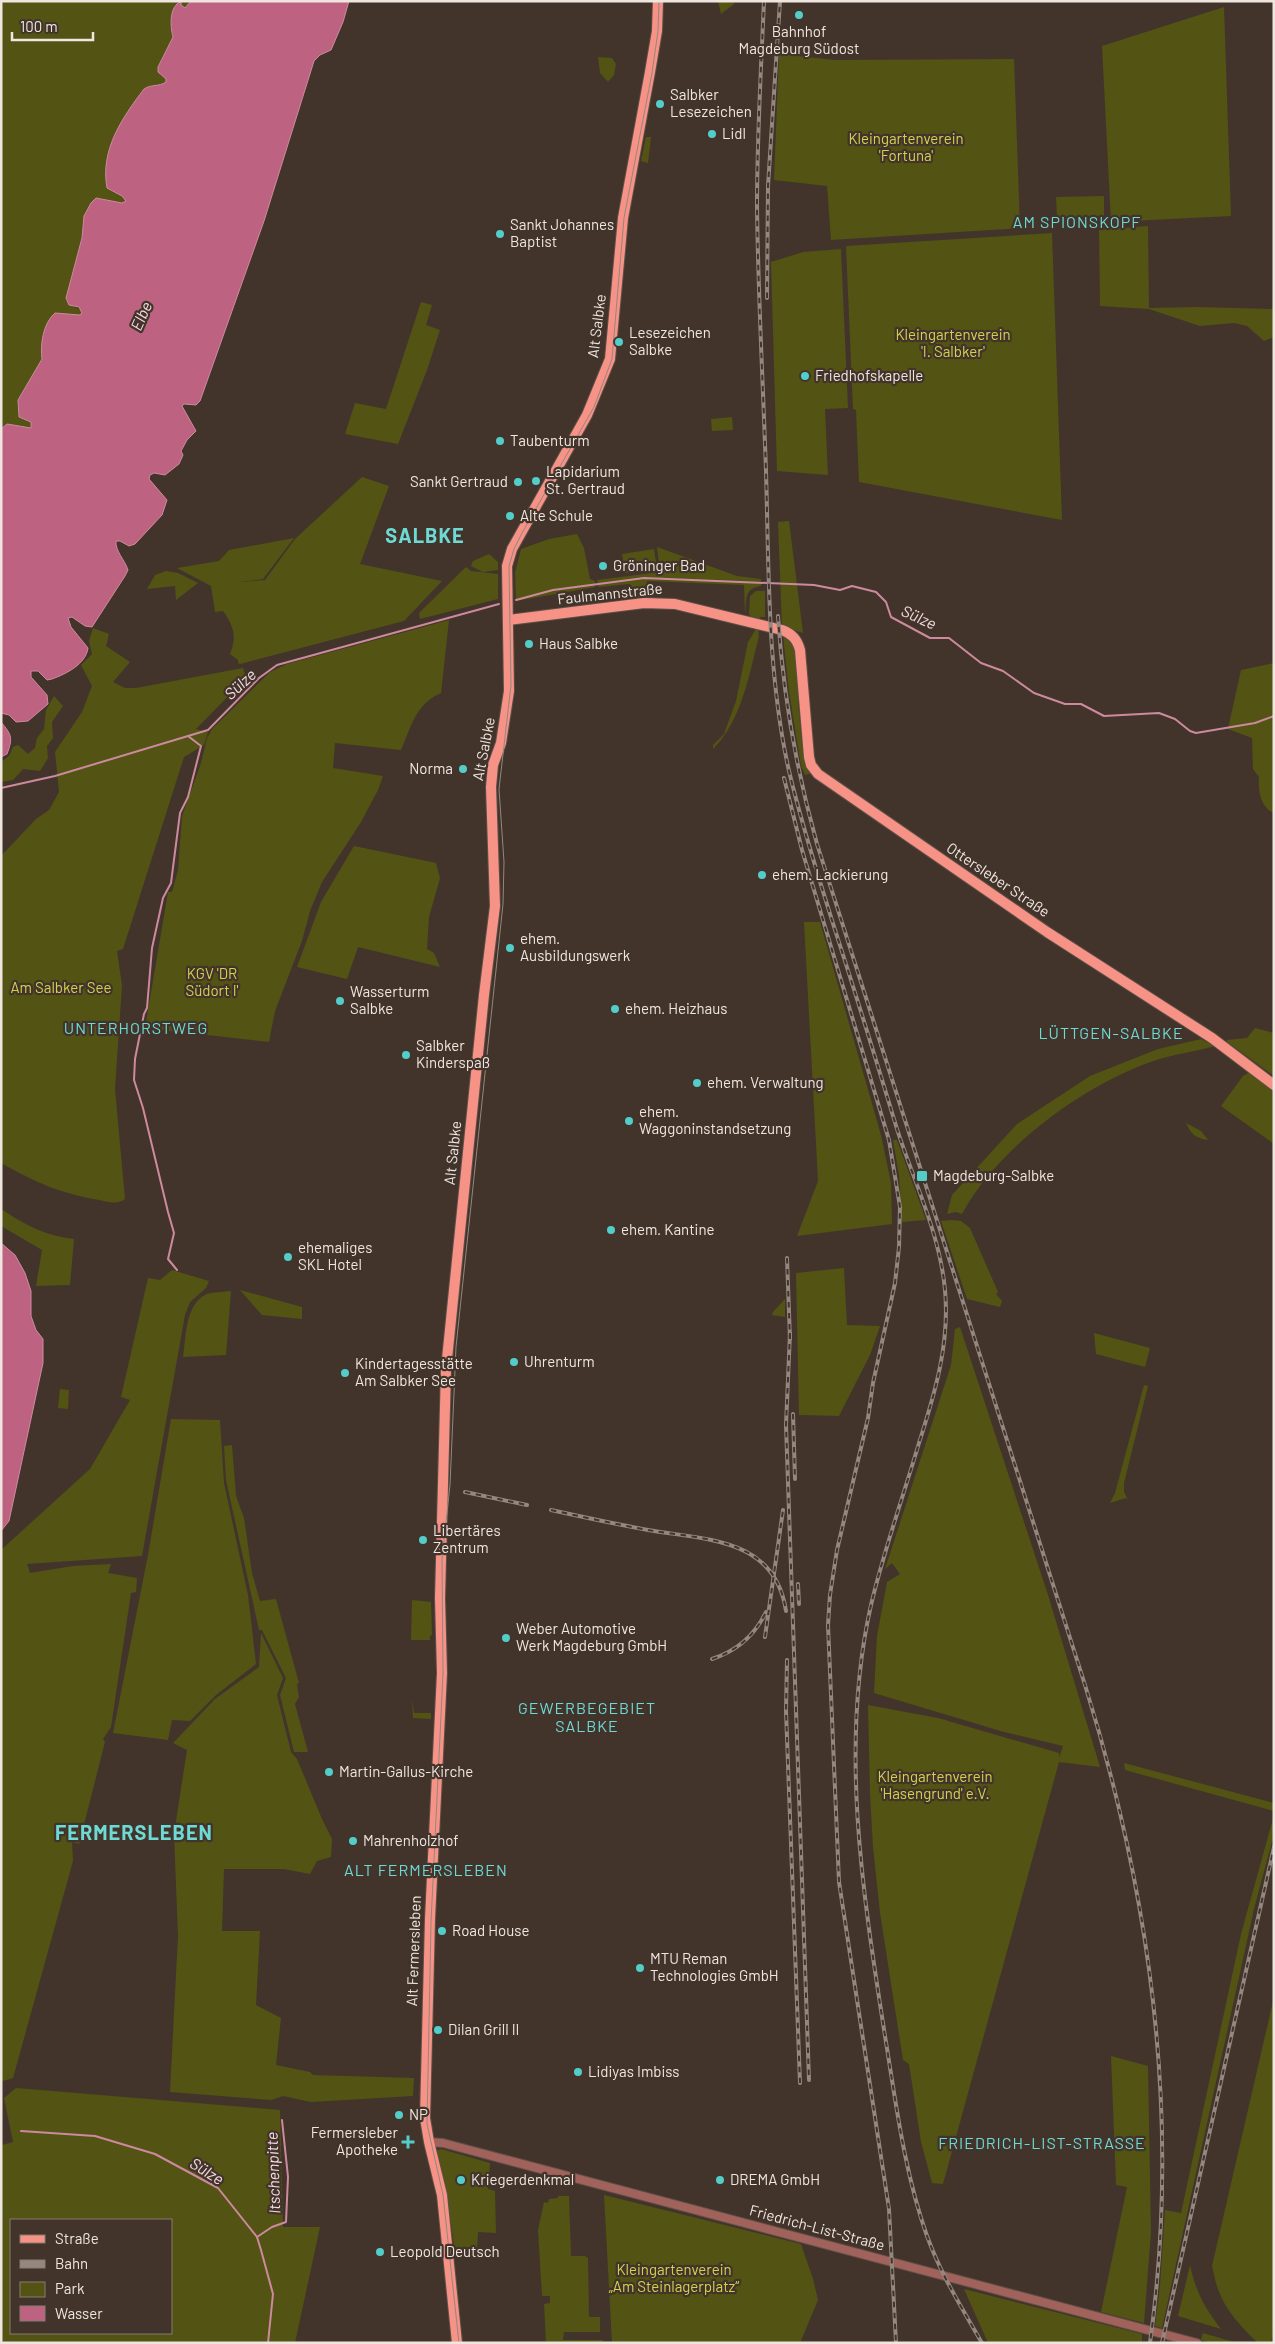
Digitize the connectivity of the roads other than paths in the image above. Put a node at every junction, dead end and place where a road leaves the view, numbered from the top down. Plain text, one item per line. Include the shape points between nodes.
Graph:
1 (658, 1) edge
2 (508, 620) junction
3 (798, 642) joint
4 (1274, 1085) edge
5 (441, 1559) joint
6 (429, 2142) junction
7 (457, 2343) edge
8 (1197, 2343) edge

1 - 2 main road, Alt Salbke via 657,31 623,218 610,359 587,415 510,554 507,570
2 - 3 main road, Faulmannstraße via 666,602 782,630
2 - 5 main road, Alt Salbke via 509,691 491,780 496,869 494,918 448,1344
3 - 4 main road, Ottersleber Straße via 809,759 816,772 1026,918 1212,1038
5 - 6 main road, Alt Fermersleben via 441,1695 434,1801 426,2050 425,2111
6 - 7 main road, Alt Fermersleben via 442,2194
6 - 8 street, Friedrich-List-Straße via 443,2143

